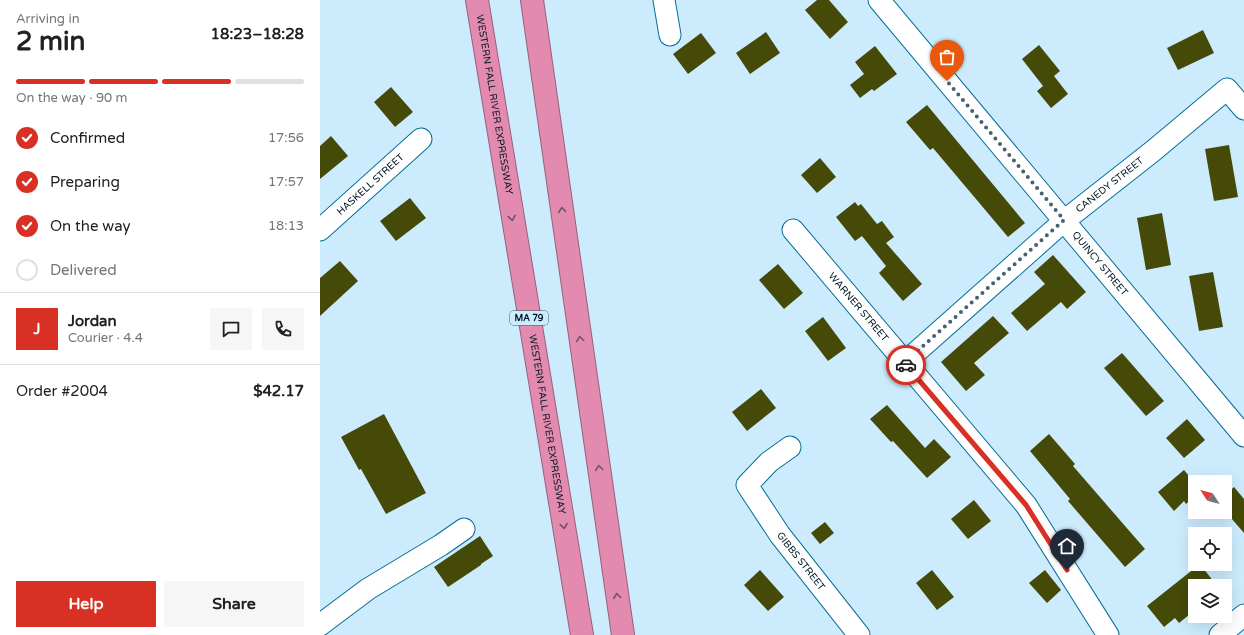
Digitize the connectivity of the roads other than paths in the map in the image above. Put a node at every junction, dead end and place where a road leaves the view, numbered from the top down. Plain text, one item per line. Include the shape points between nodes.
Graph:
1 (477, 0) edge
2 (532, 0) edge
3 (664, 0) edge
4 (879, 0) edge
5 (670, 35) dead end
6 (1244, 109) edge
7 (422, 139) dead end
8 (1064, 220) junction
9 (320, 230) edge
10 (793, 230) dead end
11 (904, 363) junction
12 (1244, 436) edge
13 (790, 447) dead end
14 (464, 529) dead end
15 (1244, 615) edge
16 (320, 625) edge
17 (582, 635) edge
18 (623, 635) edge
19 (859, 635) edge
20 (1108, 635) edge
21 (1220, 635) edge

1 -> 17 highway, WESTERN FALL RIVER EXPRESSWAY / MA 79
18 -> 2 highway
3 - 5 street
4 - 8 street, QUINCY STREET
6 - 8 street, CANEDY STREET via 1227,89
7 - 9 street, HASKELL STREET
8 - 11 street, CANEDY STREET
8 - 12 street, QUINCY STREET
10 - 11 street, WARNER STREET
11 - 20 street, WARNER STREET via 1026,505
13 - 19 street, GIBBS STREET via 769,462 747,485 780,535
14 - 16 street via 368,589
15 - 21 street

